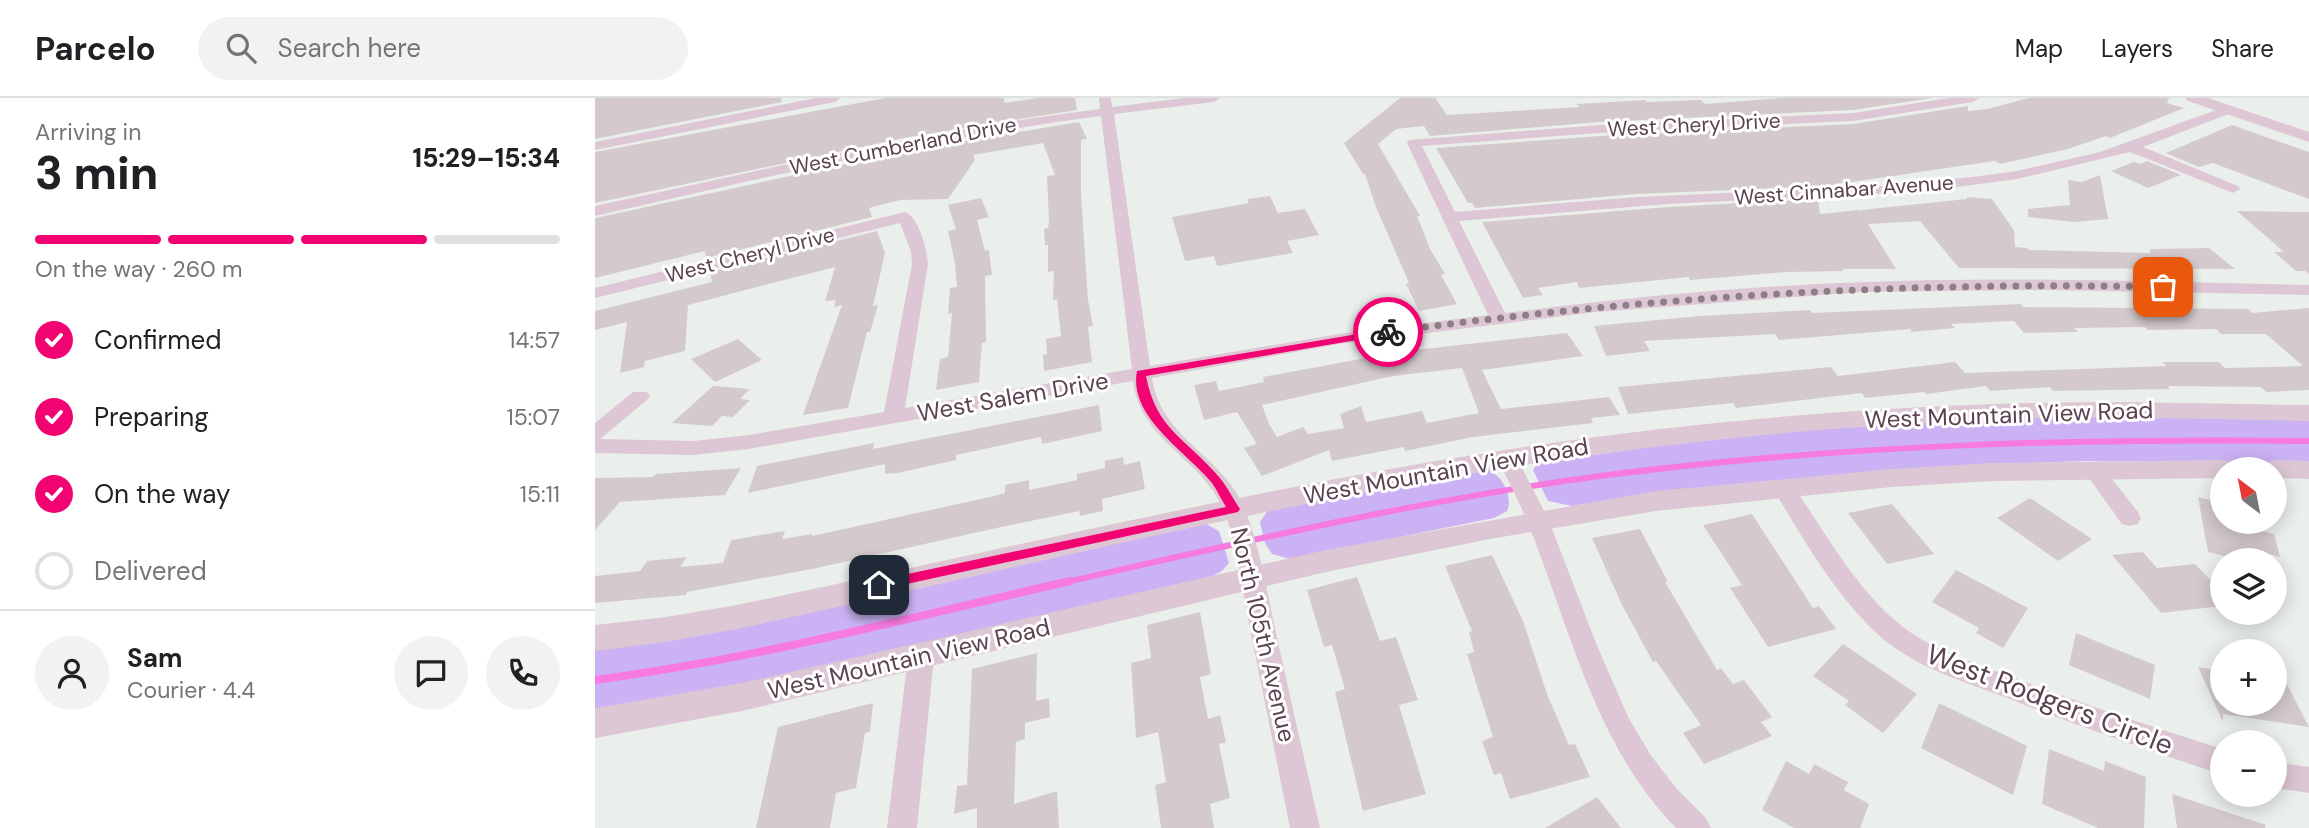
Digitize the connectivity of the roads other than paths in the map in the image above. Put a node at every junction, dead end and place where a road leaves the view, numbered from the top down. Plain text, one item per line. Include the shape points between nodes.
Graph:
1 (835, 98) edge
2 (1214, 98) edge
3 (1973, 98) edge
4 (2193, 98) edge
5 (1106, 104) edge
6 (2227, 110) junction
7 (2309, 137) edge
8 (595, 146) edge
9 (2132, 148) junction
10 (2003, 177) junction
11 (2020, 188) dead end
12 (2232, 189) dead end
13 (595, 211) edge
14 (1450, 217) junction
15 (2309, 290) edge
16 (595, 293) edge
17 (1498, 317) junction
18 (1140, 374) junction
19 (640, 396) dead end
20 (2309, 413) edge
21 (893, 418) junction
22 (595, 434) edge
23 (595, 446) edge
24 (1507, 458) junction
25 (2093, 469) junction
26 (2210, 469) edge
27 (2287, 470) edge
28 (2309, 470) edge
29 (1784, 489) junction
30 (1234, 509) junction
31 (2130, 518) dead end
32 (1537, 520) junction
33 (1252, 578) junction
34 (595, 638) edge
35 (921, 657) junction
36 (595, 723) edge
37 (2210, 758) edge
38 (2287, 777) edge
39 (2309, 780) edge
40 (902, 828) edge
41 (1305, 828) edge
42 (1696, 828) edge

1 - 8 street
2 - 5 street, West Cumberland Drive
3 - 14 street, West Cheryl Drive via 1853,117 1414,143
4 - 6 street
5 - 13 street, West Cumberland Drive
5 - 18 street, North 105th Avenue
6 - 7 street
6 - 9 street, West Cinnabar Avenue
9 - 10 street, West Cinnabar Avenue
9 - 12 street
10 - 11 street
10 - 14 street, West Cinnabar Avenue via 1894,189
14 - 17 street
15 - 17 street, West Salem Drive via 2058,285 1863,288 1677,299
16 - 21 street, West Cheryl Drive via 905,217 920,264
17 - 18 street, West Salem Drive via 1325,341
18 - 21 street, West Salem Drive
18 - 30 street, North 105th Avenue via 1159,424 1216,480
19 - 22 street
20 - 24 street, West Mountain View Road via 2051,411 1890,417 1665,437
21 - 23 street, West Salem Drive via 704,447
24 - 30 street, West Mountain View Road
24 - 32 street
25 - 26 street, West Mountain View Road
25 - 29 street, West Mountain View Road via 1904,477
25 - 31 street
27 - 28 street
29 - 32 street, West Mountain View Road via 1656,501
29 - 37 street, West Rodgers Circle via 1879,621 1903,641 1930,657 2077,714
30 - 33 street, North 105th Avenue
30 - 34 street, West Mountain View Road via 746,614
32 - 33 street, West Mountain View Road
32 - 42 street via 1623,734 1653,782
33 - 35 street, West Mountain View Road
33 - 41 street, North 105th Avenue
35 - 36 street, West Mountain View Road via 742,697
35 - 40 street
38 - 39 street

